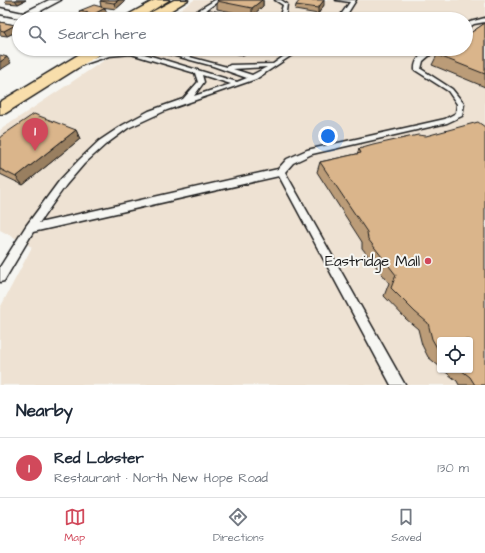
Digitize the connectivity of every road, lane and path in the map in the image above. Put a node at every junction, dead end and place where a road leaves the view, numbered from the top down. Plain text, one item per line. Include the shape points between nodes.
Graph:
1 (56, 0) edge
2 (163, 0) edge
3 (182, 0) edge
4 (218, 0) edge
5 (277, 0) edge
6 (338, 0) edge
7 (354, 1) edge
8 (201, 10) junction
9 (0, 11) edge
10 (32, 12) edge
11 (142, 12) edge
12 (161, 12) edge
13 (198, 12) edge
14 (210, 12) edge
15 (283, 12) edge
16 (346, 12) edge
17 (12, 14) edge
18 (485, 20) edge
19 (473, 23) edge
20 (66, 56) edge
21 (86, 56) edge
22 (102, 56) edge
23 (150, 56) edge
24 (180, 56) edge
25 (287, 56) edge
26 (425, 56) edge
27 (274, 64) junction
28 (215, 65) junction
29 (65, 69) junction
30 (198, 71) junction
31 (254, 78) junction
32 (238, 84) junction
33 (0, 96) edge
34 (184, 102) junction
35 (0, 109) edge
36 (281, 172) junction
37 (29, 229) junction
38 (0, 277) edge
39 (398, 385) edge

1 - 10 street
2 - 11 main road
3 - 12 main road
4 - 8 lane
5 - 15 lane via 284,4
6 - 7 lane
7 - 16 lane
8 - 13 lane
8 - 14 lane
9 - 17 street
18 - 19 lane
20 - 33 main road
21 - 29 main road
22 - 29 lane
23 - 30 lane
24 - 28 lane
25 - 27 lane
26 - 36 lane via 420,60 418,70 450,90 461,104 459,114 447,121 310,152 290,161
27 - 28 lane via 247,67
27 - 31 lane
28 - 31 lane
29 - 35 main road
30 - 32 lane
30 - 34 lane via 201,78 199,86
31 - 32 lane
32 - 34 lane
34 - 37 lane via 131,123 94,149 70,172
36 - 37 lane
36 - 39 lane
37 - 38 lane

